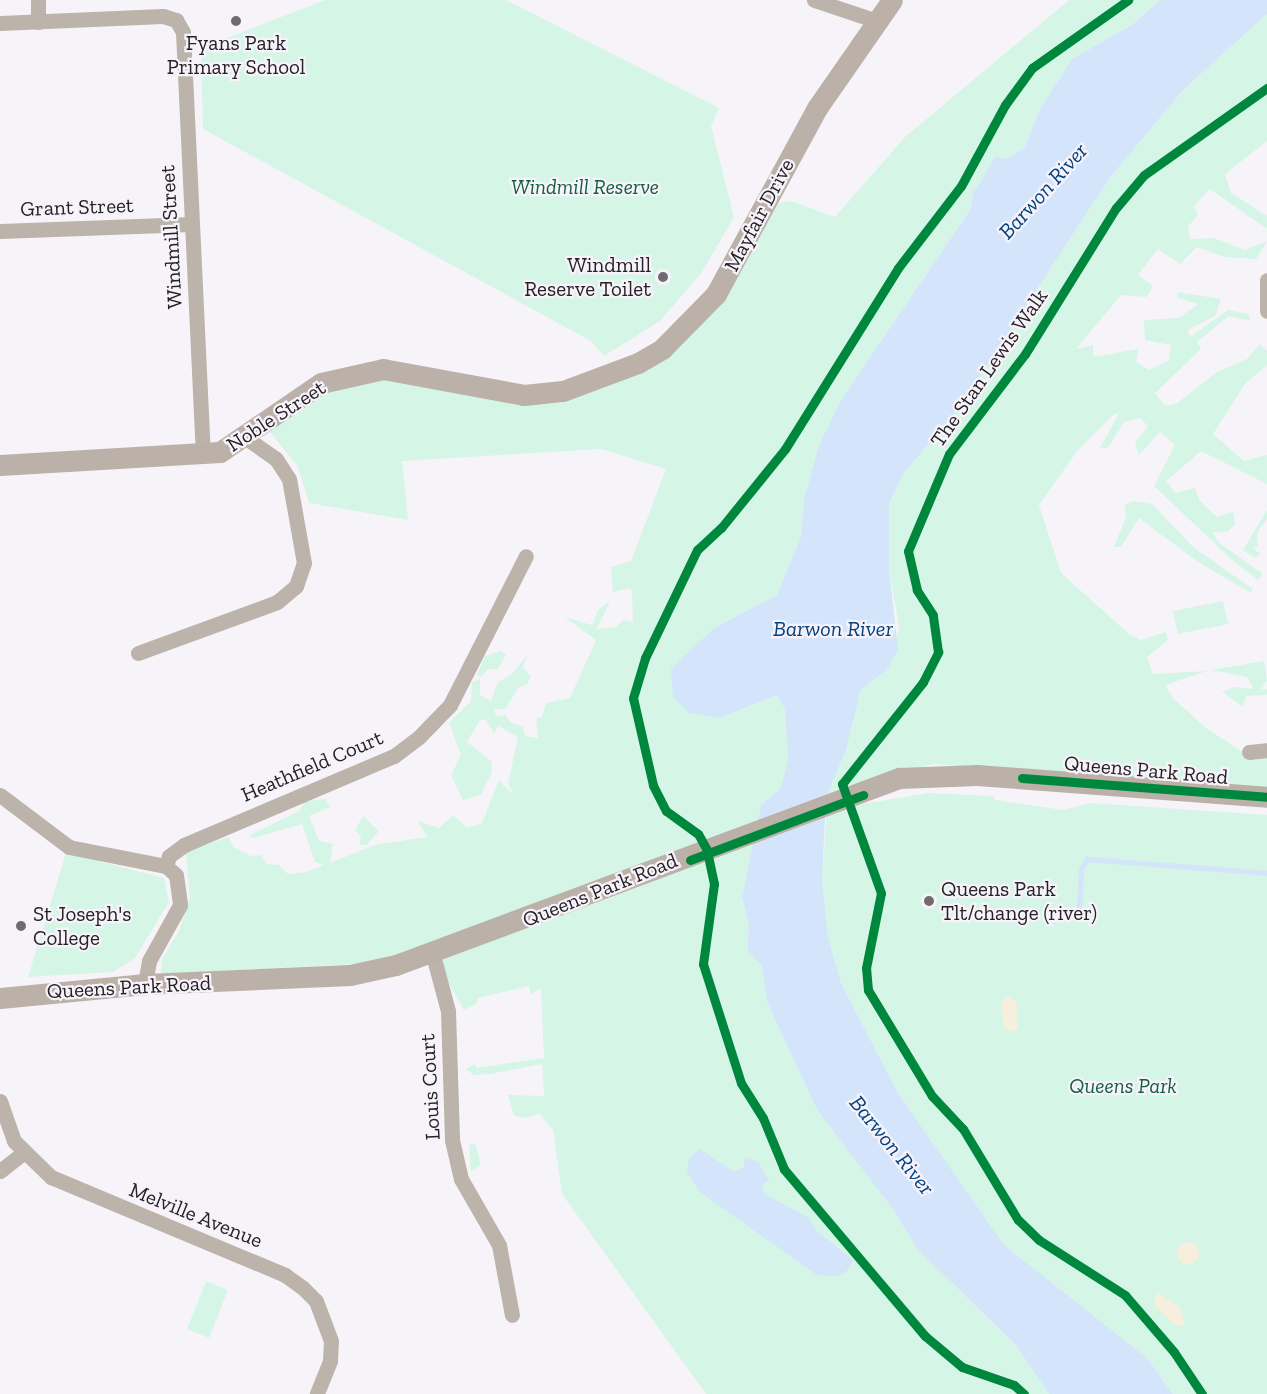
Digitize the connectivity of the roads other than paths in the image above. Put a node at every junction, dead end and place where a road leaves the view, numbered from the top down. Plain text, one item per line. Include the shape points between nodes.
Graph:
1 (38, 0) edge
2 (814, 0) edge
3 (892, 0) edge
4 (877, 21) junction
5 (38, 22) junction
6 (0, 23) edge
7 (192, 224) junction
8 (0, 231) edge
9 (1267, 280) edge
10 (1267, 311) edge
11 (584, 385) joint
12 (246, 438) junction
13 (203, 455) junction
14 (0, 465) edge
15 (526, 556) dead end
16 (138, 653) dead end
17 (1267, 750) edge
18 (1249, 752) dead end
19 (0, 795) edge
20 (1267, 797) edge
21 (166, 866) junction
22 (433, 955) junction
23 (145, 984) junction
24 (0, 998) edge
25 (0, 1101) edge
26 (23, 1153) junction
27 (0, 1172) edge
28 (512, 1315) dead end
29 (317, 1394) edge

1 - 5 street
2 - 4 street
3 - 4 main road, Mayfair Drive
4 - 11 main road, Mayfair Drive via 818,108 716,294 662,349
5 - 6 street
5 - 7 street, Windmill Street via 163,16 176,20 183,32
7 - 8 street, Grant Street
7 - 13 street, Windmill Street
9 - 10 street
11 - 12 main road, Noble Street via 524,395 383,369 321,383
12 - 13 main road, Noble Street
12 - 16 street via 276,459 289,479 304,563 296,586 277,602
13 - 14 main road, Noble Street
15 - 21 street, Heathfield Court via 450,705 419,737 394,756 184,846 169,856
17 - 18 street, Queens Park Road
19 - 21 street via 69,847
20 - 22 main road, Queens Park Road via 944,774 899,778
21 - 23 street via 176,875 180,905 149,961
22 - 23 main road, Queens Park Road via 350,975
22 - 28 street, Louis Court via 448,1011 452,1140 461,1179 499,1245
23 - 24 main road, Queens Park Road
25 - 26 street, Melville Avenue via 8,1129
26 - 27 street
26 - 29 street, Melville Avenue via 66,1185 285,1275 303,1288 316,1301 331,1341 330,1361

